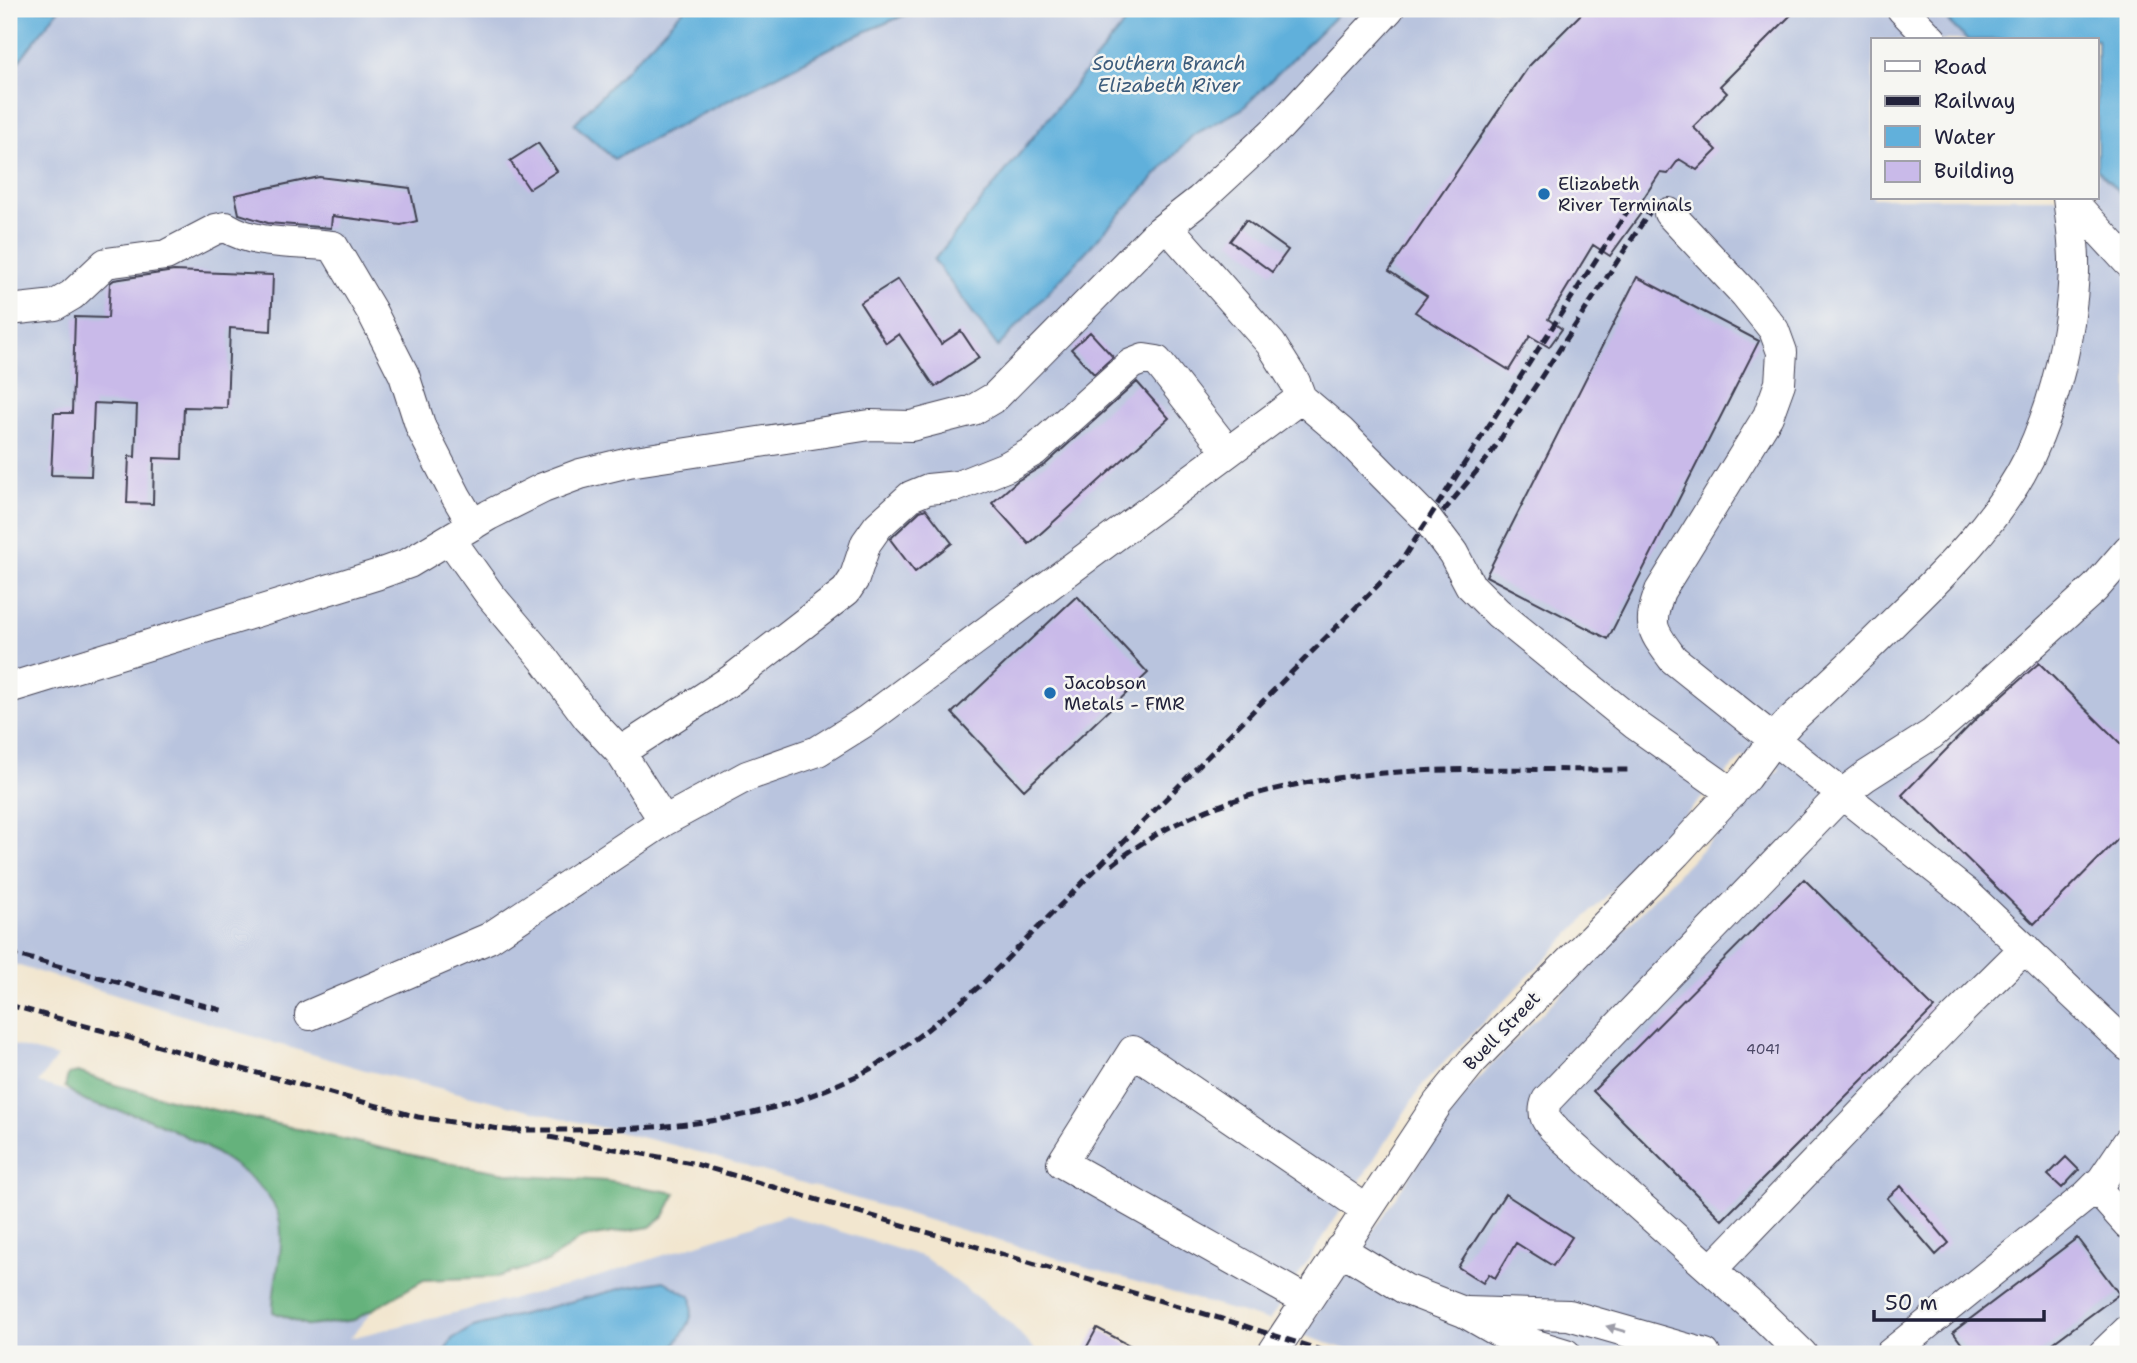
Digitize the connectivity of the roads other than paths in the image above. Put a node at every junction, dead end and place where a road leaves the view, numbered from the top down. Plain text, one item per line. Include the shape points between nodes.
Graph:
1 (1389, 9) edge
2 (1902, 9) edge
3 (1930, 38) edge
4 (2068, 200) edge
5 (2070, 200) edge
6 (1669, 213) dead end
7 (1167, 226) junction
8 (2128, 262) edge
9 (9, 310) edge
10 (1301, 398) junction
11 (1228, 452) junction
12 (462, 532) junction
13 (2128, 550) edge
14 (9, 688) edge
15 (1773, 740) junction
16 (620, 752) junction
17 (1731, 793) junction
18 (1842, 794) junction
19 (664, 821) junction
20 (2025, 948) junction
21 (310, 1015) dead end
22 (2128, 1046) edge
23 (2128, 1142) edge
24 (2095, 1187) junction
25 (1367, 1210) junction
26 (2128, 1224) edge
27 (1340, 1250) junction
28 (1712, 1269) junction
29 (1307, 1301) junction
30 (1464, 1312) junction
31 (2128, 1330) edge
32 (1272, 1354) edge
33 (1566, 1354) edge
34 (1705, 1354) edge
35 (1802, 1354) edge
36 (1890, 1354) edge
37 (2103, 1354) edge

1 - 7 street via 1279,127
2 - 3 street
4 - 15 street, Buell Street via 2073,252 2070,316 2049,408 2028,458 1978,534 1936,581
5 - 8 street
6 - 15 street via 1745,294 1774,330 1782,352 1780,383 1768,416 1660,592 1652,613 1653,631 1673,659
7 - 10 street via 1271,344
7 - 12 street via 995,397 973,410 911,426 870,425 629,462 543,488
9 - 12 street via 55,305 106,263 166,255 216,229 279,244 333,246 404,376 421,428 456,496
10 - 11 street
10 - 17 street via 1428,520 1470,585 1499,613 1636,725
11 - 16 street via 1157,361 1144,359 1131,365 1034,451 1008,467 958,486 911,496 866,543 846,591 731,680
11 - 19 street via 866,721 818,751 747,776
12 - 14 street via 409,563 376,575
12 - 16 street via 491,595
13 - 18 street via 2095,588 1952,717
15 - 17 street, Buell Street
15 - 18 street
16 - 19 street
17 - 25 street, Buell Street via 1473,1060 1438,1103
18 - 20 street via 1966,893
18 - 28 street via 1543,1109 1545,1120 1560,1135
19 - 21 street via 489,938
20 - 22 street
20 - 28 street
23 - 24 street
24 - 26 street
24 - 36 street
25 - 27 street, Buell Street
25 - 29 street via 1133,1052 1062,1163
27 - 29 street, Buell Street
27 - 30 street via 1405,1289
28 - 35 street
29 - 32 street, Buell Street
30 - 33 street via 1506,1336
34 -> 30 street via 1569,1315
31 - 37 street

